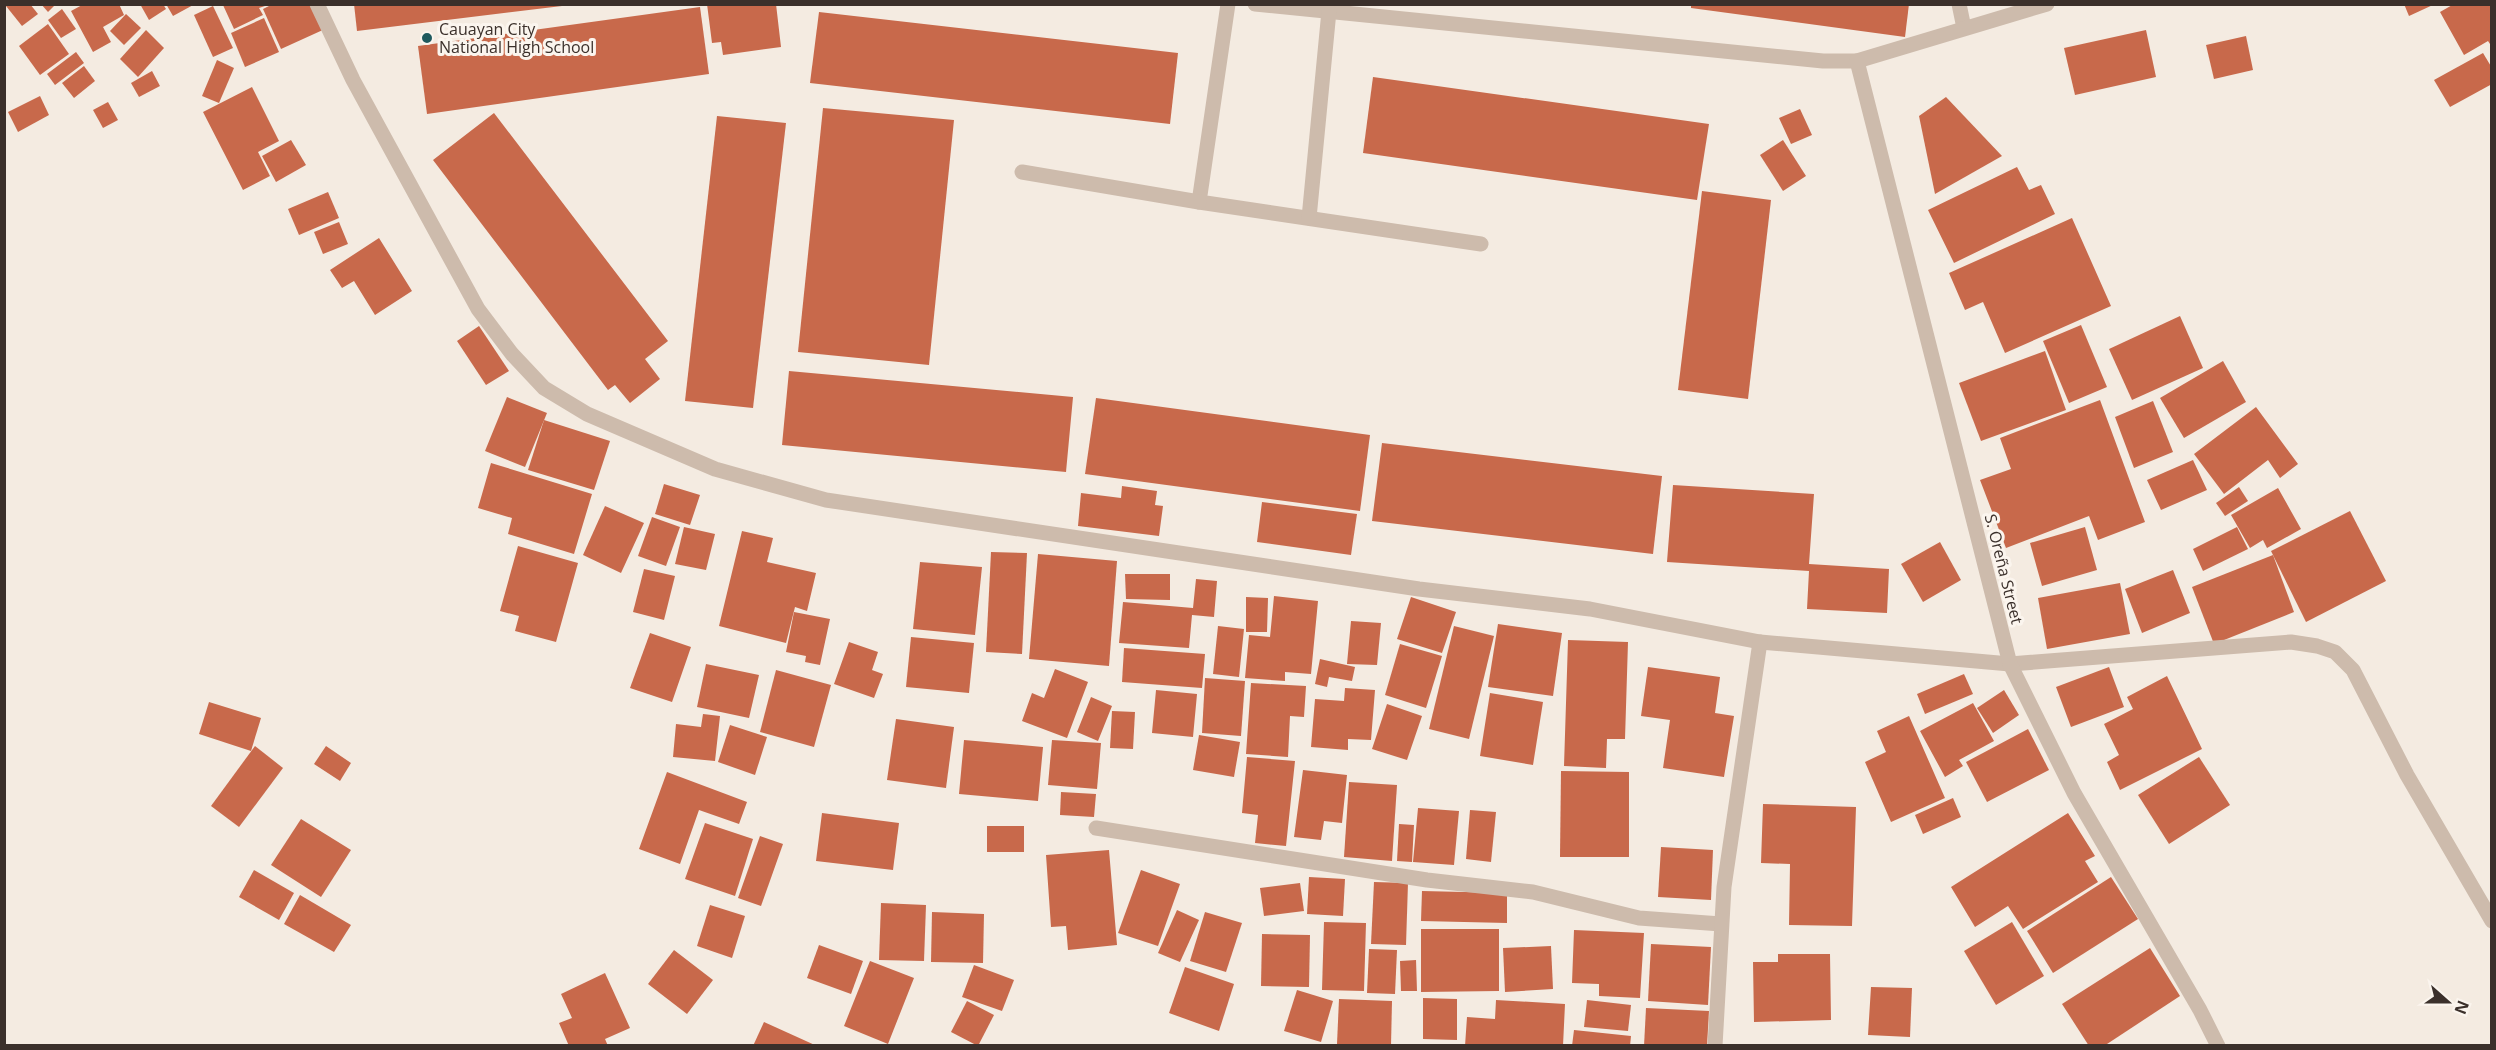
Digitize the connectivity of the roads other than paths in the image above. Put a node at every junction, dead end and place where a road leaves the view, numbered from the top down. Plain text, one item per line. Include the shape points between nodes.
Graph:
1 (317, 4) edge
2 (1228, 4) edge
3 (1255, 4) edge
4 (1959, 4) edge
5 (2047, 4) edge
6 (1329, 11) junction
7 (1964, 28) junction
8 (1857, 61) junction
9 (1022, 172) dead end
10 (1199, 202) junction
11 (1309, 218) junction
12 (1481, 244) dead end
13 (1760, 642) junction
14 (2010, 664) junction
15 (1096, 828) dead end
16 (2492, 921) edge
17 (1721, 924) junction
18 (1715, 1046) edge
19 (2218, 1046) edge

1 - 13 street via 353,80 478,309 544,388 587,414 715,469 826,500 1419,589 1590,609
2 - 10 street
3 - 6 street
4 - 7 street
5 - 7 street
6 - 8 street via 1822,61
6 - 11 street
7 - 8 street
8 - 14 street, S. Oreña Street
9 - 10 street
10 - 11 street
11 - 12 street
13 - 14 street
13 - 17 street
14 - 16 street via 2291,642 2335,652 2353,670 2407,775
14 - 19 street, S. Oreña Street via 2074,792
15 - 17 street via 1427,880 1533,892 1639,918
17 - 18 street

